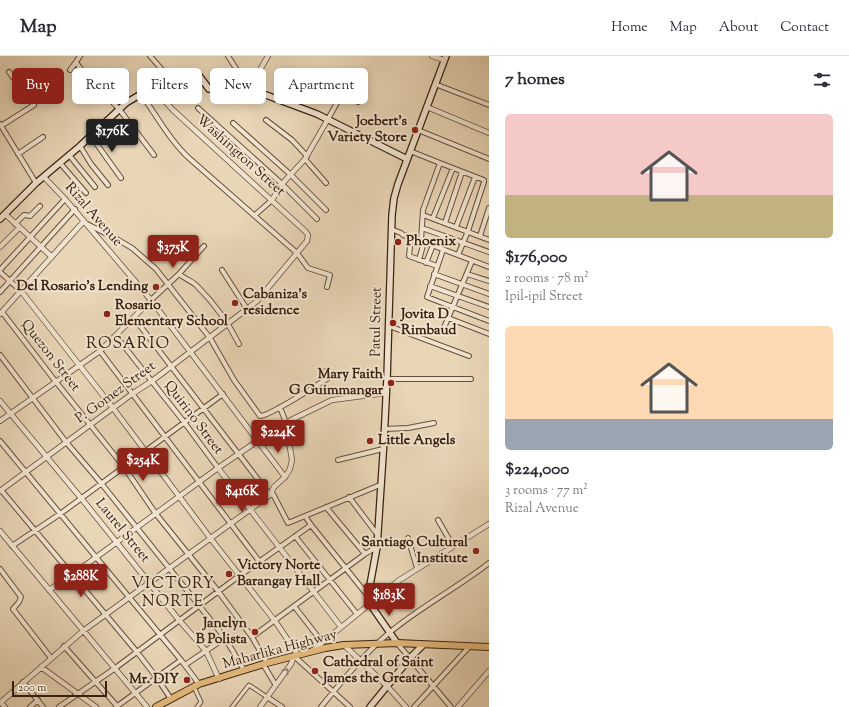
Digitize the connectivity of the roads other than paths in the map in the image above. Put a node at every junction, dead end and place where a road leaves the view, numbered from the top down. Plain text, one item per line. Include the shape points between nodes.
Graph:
1 (80, 56) edge
2 (150, 56) edge
3 (228, 56) edge
4 (268, 56) edge
5 (432, 56) edge
6 (445, 58) edge
7 (76, 62) junction
8 (161, 68) edge
9 (236, 68) edge
10 (261, 68) edge
11 (70, 70) dead end
12 (9, 72) dead end
13 (202, 79) edge
14 (435, 84) junction
15 (210, 89) edge
16 (266, 95) edge
17 (137, 96) edge
18 (148, 104) edge
19 (167, 104) edge
20 (336, 104) edge
21 (489, 105) edge
22 (426, 107) junction
23 (198, 108) dead end
24 (119, 109) junction
25 (328, 119) junction
26 (266, 120) dead end
27 (233, 123) dead end
28 (1, 124) edge
29 (418, 130) junction
30 (489, 133) edge
31 (91, 136) junction
32 (43, 137) dead end
33 (80, 146) junction
34 (410, 151) junction
35 (18, 154) junction
36 (69, 155) junction
37 (154, 155) dead end
38 (306, 157) junction
39 (407, 159) junction
40 (489, 159) edge
41 (60, 163) junction
42 (440, 163) junction
43 (453, 168) junction
44 (462, 172) junction
45 (291, 175) junction
46 (44, 177) junction
47 (475, 177) junction
48 (121, 178) dead end
49 (36, 183) junction
50 (326, 183) dead end
51 (282, 184) junction
52 (108, 185) dead end
53 (95, 187) dead end
54 (86, 193) dead end
55 (65, 198) junction
56 (272, 200) junction
57 (40, 206) dead end
58 (489, 208) edge
59 (75, 209) junction
60 (326, 210) dead end
61 (5, 214) junction
62 (255, 215) junction
63 (423, 215) junction
64 (433, 218) junction
65 (0, 219) edge
66 (317, 219) dead end
67 (85, 222) junction
68 (445, 223) junction
69 (17, 226) junction
70 (456, 227) junction
71 (422, 228) junction
72 (391, 229) junction
73 (468, 231) junction
74 (409, 236) junction
75 (480, 236) junction
76 (30, 237) junction
77 (489, 240) edge
78 (307, 241) joint
79 (422, 241) junction
80 (463, 244) junction
81 (433, 245) junction
82 (204, 246) dead end
83 (0, 247) edge
84 (40, 247) junction
85 (443, 250) junction
86 (489, 252) edge
87 (297, 253) junction
88 (458, 255) junction
89 (52, 257) junction
90 (419, 260) junction
91 (472, 261) junction
92 (426, 263) junction
93 (437, 266) junction
94 (489, 267) edge
95 (222, 270) dead end
96 (0, 271) edge
97 (179, 274) junction
98 (434, 274) junction
99 (467, 274) junction
100 (10, 281) junction
101 (489, 281) edge
102 (168, 284) junction
103 (462, 285) junction
104 (430, 286) junction
105 (327, 287) dead end
106 (21, 291) junction
107 (0, 292) edge
108 (489, 294) edge
109 (458, 296) junction
110 (151, 300) junction
111 (453, 307) junction
112 (489, 308) edge
113 (248, 309) junction
114 (1, 313) edge
115 (134, 318) junction
116 (448, 318) junction
117 (489, 321) edge
118 (229, 324) junction
119 (389, 326) junction
120 (443, 330) dead end
121 (489, 334) edge
122 (116, 336) junction
123 (210, 338) junction
124 (239, 344) dead end
125 (100, 351) junction
126 (191, 352) junction
127 (0, 355) edge
128 (469, 356) dead end
129 (80, 366) junction
130 (171, 366) junction
131 (326, 370) dead end
132 (387, 379) junction
133 (471, 379) dead end
134 (152, 381) junction
135 (56, 382) junction
136 (386, 393) junction
137 (132, 394) junction
138 (223, 394) junction
139 (32, 398) junction
140 (0, 401) edge
141 (280, 407) junction
142 (113, 408) junction
143 (204, 408) junction
144 (10, 414) junction
145 (0, 421) edge
146 (184, 422) junction
147 (286, 423) junction
148 (434, 423) dead end
149 (90, 424) junction
150 (384, 429) junction
151 (164, 436) junction
152 (258, 440) junction
153 (0, 441) edge
154 (66, 442) junction
155 (383, 449) junction
156 (144, 451) junction
157 (238, 454) junction
158 (46, 457) junction
159 (338, 460) dead end
160 (124, 467) junction
161 (218, 468) junction
162 (26, 472) junction
163 (285, 477) junction
164 (200, 482) junction
165 (101, 483) junction
166 (380, 485) junction
167 (1, 490) edge
168 (270, 495) junction
169 (180, 497) junction
170 (348, 497) junction
171 (81, 498) junction
172 (326, 507) junction
173 (250, 510) junction
174 (60, 514) junction
175 (156, 514) junction
176 (305, 516) junction
177 (438, 520) dead end
178 (231, 524) junction
179 (489, 524) edge
180 (311, 525) junction
181 (137, 528) junction
182 (35, 530) junction
183 (0, 532) edge
184 (377, 534) junction
185 (296, 536) junction
186 (408, 538) dead end
187 (211, 539) junction
188 (117, 542) junction
189 (12, 546) junction
190 (453, 546) junction
191 (280, 547) junction
192 (377, 547) junction
193 (189, 554) junction
194 (365, 554) junction
195 (96, 557) junction
196 (259, 561) junction
197 (489, 563) edge
198 (169, 568) junction
199 (346, 568) junction
200 (417, 568) junction
201 (0, 569) edge
202 (72, 575) junction
203 (239, 576) junction
204 (329, 581) junction
205 (149, 583) junction
206 (49, 590) junction
207 (218, 591) junction
208 (315, 592) junction
209 (368, 596) junction
210 (129, 597) junction
211 (370, 604) junction
212 (199, 605) junction
213 (294, 606) junction
214 (105, 614) junction
215 (357, 614) junction
216 (179, 620) junction
217 (275, 621) junction
218 (341, 626) junction
219 (83, 631) junction
220 (390, 633) junction
221 (160, 634) junction
222 (225, 638) junction
223 (252, 638) junction
224 (322, 642) junction
225 (378, 643) junction
226 (397, 643) junction
227 (344, 645) junction
228 (423, 645) junction
229 (64, 646) junction
230 (469, 647) junction
231 (489, 647) edge
232 (206, 651) junction
233 (137, 652) junction
234 (312, 652) junction
235 (296, 655) junction
236 (51, 658) junction
237 (410, 658) junction
238 (182, 660) junction
239 (361, 661) junction
240 (265, 664) junction
241 (185, 665) junction
242 (41, 667) junction
243 (114, 669) junction
244 (244, 670) junction
245 (489, 671) edge
246 (157, 678) junction
247 (219, 679) junction
248 (96, 681) junction
249 (23, 682) junction
250 (275, 684) junction
251 (433, 684) junction
252 (196, 685) junction
253 (387, 686) junction
254 (136, 693) junction
255 (333, 693) junction
256 (78, 694) junction
257 (267, 697) junction
258 (171, 699) junction
259 (38, 700) junction
260 (0, 703) edge
261 (5, 707) edge
262 (30, 707) edge
263 (43, 707) edge
264 (59, 707) edge
265 (95, 707) edge
266 (117, 707) edge
267 (147, 707) edge
268 (156, 707) edge
269 (197, 707) edge
270 (232, 707) edge
271 (260, 707) edge
272 (282, 707) edge
273 (321, 707) edge
274 (350, 707) edge
275 (370, 707) edge
276 (406, 707) edge
277 (414, 707) edge
278 (451, 707) edge
279 (458, 707) edge

1 - 7 street
2 - 8 street
3 - 9 street
4 - 10 street
5 - 6 street
6 - 14 main road, Patul Street
7 - 11 street
7 - 24 street
12 - 28 street via 34,105
13 - 15 main road
14 - 21 street
14 - 22 main road, Patul Street
16 - 25 main road
17 - 24 main road
18 - 62 street via 182,152
19 - 56 street, Washington Street
20 - 25 street
22 - 29 main road, Patul Street
22 - 30 street
23 - 51 street
24 - 31 main road
24 - 37 street
25 - 38 street
25 - 39 main road
26 - 38 street via 292,140
27 - 45 street
28 - 35 street
29 - 34 main road, Patul Street
29 - 40 street
31 - 33 main road
31 - 48 street
32 - 35 street
33 - 36 main road
33 - 52 street
34 - 39 main road, Patul Street
34 - 42 street
35 - 49 street
36 - 41 main road
36 - 53 street
38 - 45 street
38 - 50 street
39 - 72 main road, Patul Street via 394,198
41 - 46 main road
41 - 54 street
42 - 43 street
42 - 63 street
43 - 44 street
43 - 64 street
44 - 47 street
44 - 68 street
45 - 51 street
45 - 60 street
46 - 49 main road
46 - 55 street, Rizal Avenue
47 - 70 street
47 - 73 street via 484,180 484,185
49 - 61 main road
51 - 56 street
51 - 66 street
55 - 59 street, Rizal Avenue
55 - 76 street
56 - 62 street
56 - 78 street, Washington Street via 306,230
57 - 69 street via 30,216 24,215
58 - 75 street
59 - 67 street, Rizal Avenue
59 - 84 street
61 - 65 main road
61 - 69 street
62 - 87 street
63 - 64 street
63 - 71 street
64 - 68 street
67 - 89 street
67 - 102 street via 138,252
67 - 110 street, Rizal Avenue
68 - 70 street
69 - 76 street
69 - 83 street
70 - 73 street
71 - 79 street
71 - 80 street
72 - 74 street
72 - 119 main road, Patul Street
73 - 75 street
73 - 80 street
74 - 79 street
74 - 90 street via 409,255
75 - 77 street
76 - 84 street
76 - 96 street
78 - 87 street, P. Gomez Street
79 - 81 street
79 - 90 street
80 - 86 street
80 - 88 street
81 - 85 street
81 - 92 street
82 - 97 street
84 - 89 street
84 - 100 street
85 - 88 street
85 - 93 street
87 - 105 street via 308,268 330,275
87 - 113 street, P. Gomez Street via 257,302
88 - 91 street
89 - 106 street
90 - 92 street
91 - 94 street
91 - 99 street
92 - 93 street
93 - 98 street
95 - 113 street
96 - 100 street
97 - 102 street
97 - 118 street via 196,285
98 - 103 street
98 - 104 street
99 - 101 street
99 - 103 street
100 - 106 street
100 - 107 street
102 - 110 street
102 - 123 street
103 - 108 street
103 - 109 street
104 - 109 street
104 - 111 street via 428,297
106 - 114 street
106 - 129 street
109 - 111 street
109 - 112 street
110 - 115 street
110 - 126 street, Rizal Avenue
111 - 116 street
111 - 117 street
113 - 118 street, P. Gomez Street
114 - 135 street, Quezon Street
115 - 122 street
115 - 130 street
116 - 120 street
116 - 121 street
118 - 123 street, P. Gomez Street
118 - 124 street
119 - 128 street
119 - 132 main road, Patul Street
122 - 125 street
122 - 134 street, Quirino Street
123 - 126 street, P. Gomez Street
123 - 141 street via 234,380 258,414 263,416
125 - 129 street
125 - 137 street
126 - 130 street, P. Gomez Street
126 - 138 street, Rizal Avenue
127 - 139 street
129 - 135 street
129 - 142 street
130 - 134 street, P. Gomez Street
130 - 143 street
131 - 141 street via 328,378
132 - 133 street
132 - 136 main road, Patul Street
134 - 137 street, P. Gomez Street
134 - 146 street, Quirino Street
135 - 139 street
135 - 149 street, Quezon Street
136 - 147 street via 332,400
136 - 150 main road, Patul Street
137 - 142 street, P. Gomez Street
137 - 151 street
138 - 143 street
138 - 152 street, Rizal Avenue
139 - 144 street
139 - 154 street
140 - 144 street, Laurel Street
141 - 147 street
142 - 149 street, P. Gomez Street
142 - 156 street
143 - 146 street
143 - 157 street
144 - 145 street
144 - 158 street, Laurel Street
146 - 151 street
146 - 161 street, Quirino Street
147 - 152 street
147 - 163 street via 292,460
148 - 150 street
149 - 154 street, P. Gomez Street
149 - 160 street, Quezon Street
150 - 155 main road, Patul Street
151 - 156 street
151 - 164 street
152 - 157 street
152 - 163 street, Rizal Avenue
153 - 162 street
154 - 158 street, P. Gomez Street
154 - 165 street
155 - 159 street
155 - 166 main road, Patul Street
156 - 160 street
156 - 169 street
157 - 161 street
157 - 168 street
158 - 162 street, P. Gomez Street
158 - 171 street, Laurel Street
160 - 165 street
160 - 175 street, Quezon Street
161 - 164 street
161 - 173 street, Quirino Street
162 - 167 street, P. Gomez Street
162 - 174 street
163 - 168 street via 274,487
164 - 169 street
164 - 178 street
165 - 171 street
165 - 181 street
166 - 170 street
166 - 184 main road, Patul Street
167 - 182 street
168 - 173 street
168 - 176 street via 274,494 288,523
169 - 175 street
169 - 187 street
170 - 172 street
170 - 184 street
171 - 174 street
171 - 188 street, Laurel Street
172 - 176 street
172 - 194 street
173 - 178 street
173 - 191 street, Quirino Street
174 - 182 street
174 - 195 street
175 - 181 street
175 - 193 street, Quezon Street
176 - 180 street
177 - 190 street
178 - 187 street
178 - 196 street
179 - 190 street
180 - 185 street
180 - 199 street
181 - 188 street
181 - 198 street
182 - 189 street
182 - 202 street
183 - 189 street
184 - 192 main road, Patul Street
185 - 191 street
185 - 204 street
186 - 200 street
187 - 193 street
187 - 203 street
188 - 195 street
188 - 205 street, Laurel Street
189 - 206 street
190 - 200 street
191 - 196 street
191 - 208 street, Quirino Street
192 - 194 street
192 - 209 main road, Patul Street
193 - 198 street
193 - 207 street, Quezon Street
194 - 199 street
195 - 202 street
195 - 210 street
196 - 203 street
197 - 220 street
198 - 205 street
198 - 212 street
199 - 204 street
199 - 209 street
200 - 211 street
201 - 236 street via 21,597 13,609
202 - 206 street
202 - 214 street
203 - 207 street
203 - 217 street
204 - 208 street
204 - 215 street
205 - 210 street
205 - 216 street, Laurel Street
206 - 219 street
207 - 212 street
207 - 223 street, Quezon Street
208 - 213 street
208 - 218 street, Quirino Street
209 - 211 main road
210 - 214 street
210 - 221 street
211 - 215 street
211 - 220 main road
212 - 216 street
212 - 222 street
213 - 217 street
213 - 224 street
214 - 219 street
214 - 233 street
215 - 218 street
216 - 221 street
216 - 232 street, Laurel Street
217 - 223 street
217 - 235 street
218 - 224 street
219 - 229 street
219 - 243 street
220 - 225 street
220 - 226 main road
221 - 233 street
221 - 238 street
222 - 232 street
222 - 244 street
223 - 240 street, Quezon Street
224 - 234 street
225 - 226 main road, Maharlika Highway
225 - 227 main road, Maharlika Highway
225 - 239 street
226 - 228 main road, Maharlika Highway
226 - 237 street
227 - 234 main road, Maharlika Highway
227 - 239 street
228 - 230 main road, Maharlika Highway
228 - 237 main road
229 - 236 street
229 - 248 street
230 - 231 main road, Maharlika Highway
230 - 251 street
232 - 241 street
232 - 247 street, Laurel Street
233 - 243 street
233 - 246 street
234 - 235 main road, Maharlika Highway
235 - 240 main road, Maharlika Highway
250 -> 235 street via 292,664
235 - 255 street
236 - 242 street
237 - 251 street
237 - 253 main road
238 - 241 street
238 - 246 street
239 - 253 street
239 - 255 street
240 - 244 main road, Maharlika Highway
240 - 250 street, Quezon Street
241 - 252 street
242 - 249 street
242 - 256 street
243 - 248 street
243 - 254 street
244 - 247 main road, Maharlika Highway
245 - 279 street
246 - 254 street
246 - 258 street
247 - 252 main road, Maharlika Highway
248 - 256 street
248 - 266 street
249 - 259 street
249 - 260 street
250 - 257 street
251 - 277 street
251 - 278 street
252 - 258 main road, Maharlika Highway
252 - 269 street via 201,702
253 - 275 main road
253 - 276 street
254 - 266 street
254 - 267 street
255 - 273 street
255 - 274 street
256 - 264 street
256 - 265 street
257 - 270 street via 249,684
257 - 271 street
257 - 272 street
258 - 268 main road, Maharlika Highway
259 - 262 street
259 - 263 street
260 - 261 street

